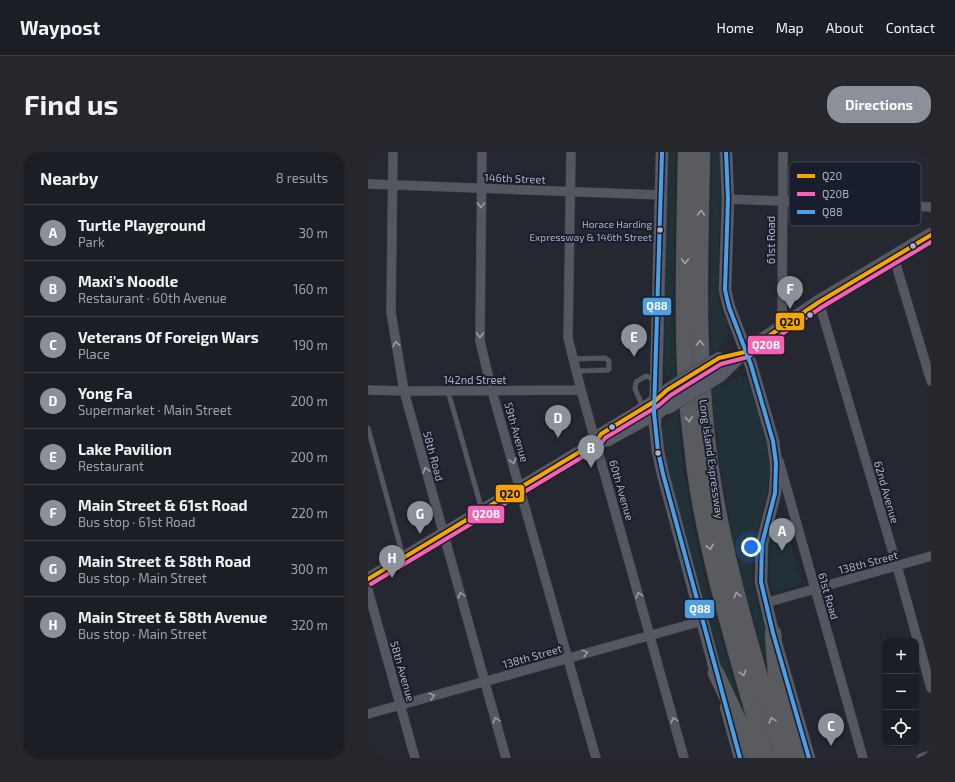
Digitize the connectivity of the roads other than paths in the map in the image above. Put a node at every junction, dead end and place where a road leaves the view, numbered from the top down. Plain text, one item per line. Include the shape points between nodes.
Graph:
1 (393, 152) edge
2 (482, 152) edge
3 (571, 152) edge
4 (662, 152) edge
5 (686, 152) edge
6 (702, 152) edge
7 (726, 152) edge
8 (783, 152) edge
9 (368, 184) edge
10 (393, 185) junction
11 (482, 188) junction
12 (571, 192) junction
13 (661, 195) junction
14 (728, 199) junction
15 (782, 200) junction
16 (789, 200) edge
17 (921, 207) edge
18 (931, 207) edge
19 (931, 235) edge
20 (894, 258) junction
21 (819, 302) junction
22 (782, 328) junction
23 (745, 352) junction
24 (574, 359) junction
25 (577, 371) junction
26 (656, 380) junction
27 (931, 382) edge
28 (368, 390) edge
29 (581, 390) junction
30 (404, 391) junction
31 (448, 391) junction
32 (492, 391) junction
33 (651, 408) junction
34 (368, 428) edge
35 (773, 441) junction
36 (596, 442) junction
37 (520, 488) junction
38 (482, 510) junction
39 (443, 534) junction
40 (931, 556) edge
41 (404, 558) junction
42 (897, 566) junction
43 (368, 579) edge
44 (815, 589) junction
45 (368, 590) edge
46 (765, 603) junction
47 (702, 621) junction
48 (773, 633) junction
49 (650, 635) junction
50 (568, 658) junction
51 (716, 673) junction
52 (485, 681) junction
53 (931, 688) edge
54 (400, 705) junction
55 (368, 714) edge
56 (931, 755) edge
57 (415, 758) edge
58 (506, 758) edge
59 (596, 758) edge
60 (684, 758) edge
61 (740, 758) edge
62 (756, 758) edge
63 (766, 758) edge
64 (782, 758) edge
65 (795, 758) edge
66 (809, 758) edge
67 (863, 758) edge
68 (921, 758) edge

1 - 10 street, 58th Road
2 - 11 street, 59th Avenue
3 - 12 street, 60th Avenue
4 - 13 main road
5 -> 63 highway, Long Island Expressway via 685,357 695,471 716,577
64 -> 6 highway, Long Island Expressway via 728,561 709,456 700,331
7 - 14 main road
8 - 15 street, 61st Road
9 - 10 street, 146th Street
10 - 11 street, 146th Street
30 -> 10 street, 58th Road via 391,312
11 - 12 street, 146th Street
11 -> 32 street, 59th Avenue via 480,341
12 - 13 street, 146th Street
12 - 24 street, 60th Avenue via 568,338
13 - 26 main road
14 - 15 street
14 - 23 main road via 725,290 728,308
15 - 16 street
15 - 22 street, 61st Road
17 - 18 street
19 - 20 main road
20 - 21 main road
20 - 27 street
21 - 22 main road
21 - 42 street, 62nd Avenue
22 - 23 main road
23 - 33 main road, bridge via 719,358 667,390
23 - 33 main road, bridge via 720,376 668,408
23 - 35 main road
24 - 25 street, 60th Avenue
24 - 25 lane via 605,358 609,361 608,370
25 - 29 street, 60th Avenue
26 - 33 main road
26 - 33 lane via 646,376 636,382 635,389
28 - 30 street, 142nd Street
29 - 32 street, 142nd Street
29 - 36 street, 60th Avenue
30 - 31 street, 142nd Street
39 -> 30 street, 58th Road
31 - 32 street, 142nd Street
31 - 38 lane
32 -> 37 street, 59th Avenue
33 - 36 main road via 608,440
33 - 47 main road via 662,474
34 - 41 lane
35 - 44 street, 61st Road
35 - 46 main road via 776,484 761,557 761,582
36 - 37 main road
49 -> 36 street, 60th Avenue
37 - 38 main road
37 - 50 street, 59th Avenue
38 - 39 main road
39 - 41 main road
52 -> 39 street, 58th Road
40 - 42 street, 138th Street
41 - 43 main road
42 - 44 street, 138th Street
42 - 53 street, 62nd Avenue
44 - 46 street, 138th Street
44 - 67 street, 61st Road
45 - 54 street, 58th Avenue
46 - 48 main road
47 - 49 street, 138th Street
47 - 51 main road
48 - 65 highway via 779,694
48 - 66 main road
50 -> 49 street, 138th Street
60 -> 49 street, 60th Avenue
50 - 52 street, 138th Street
50 - 59 street, 59th Avenue
51 - 61 main road
51 - 62 highway
54 -> 52 street, 138th Street
58 -> 52 street, 58th Road
54 - 55 street, 138th Street
54 - 57 street, 58th Avenue
56 - 68 street

